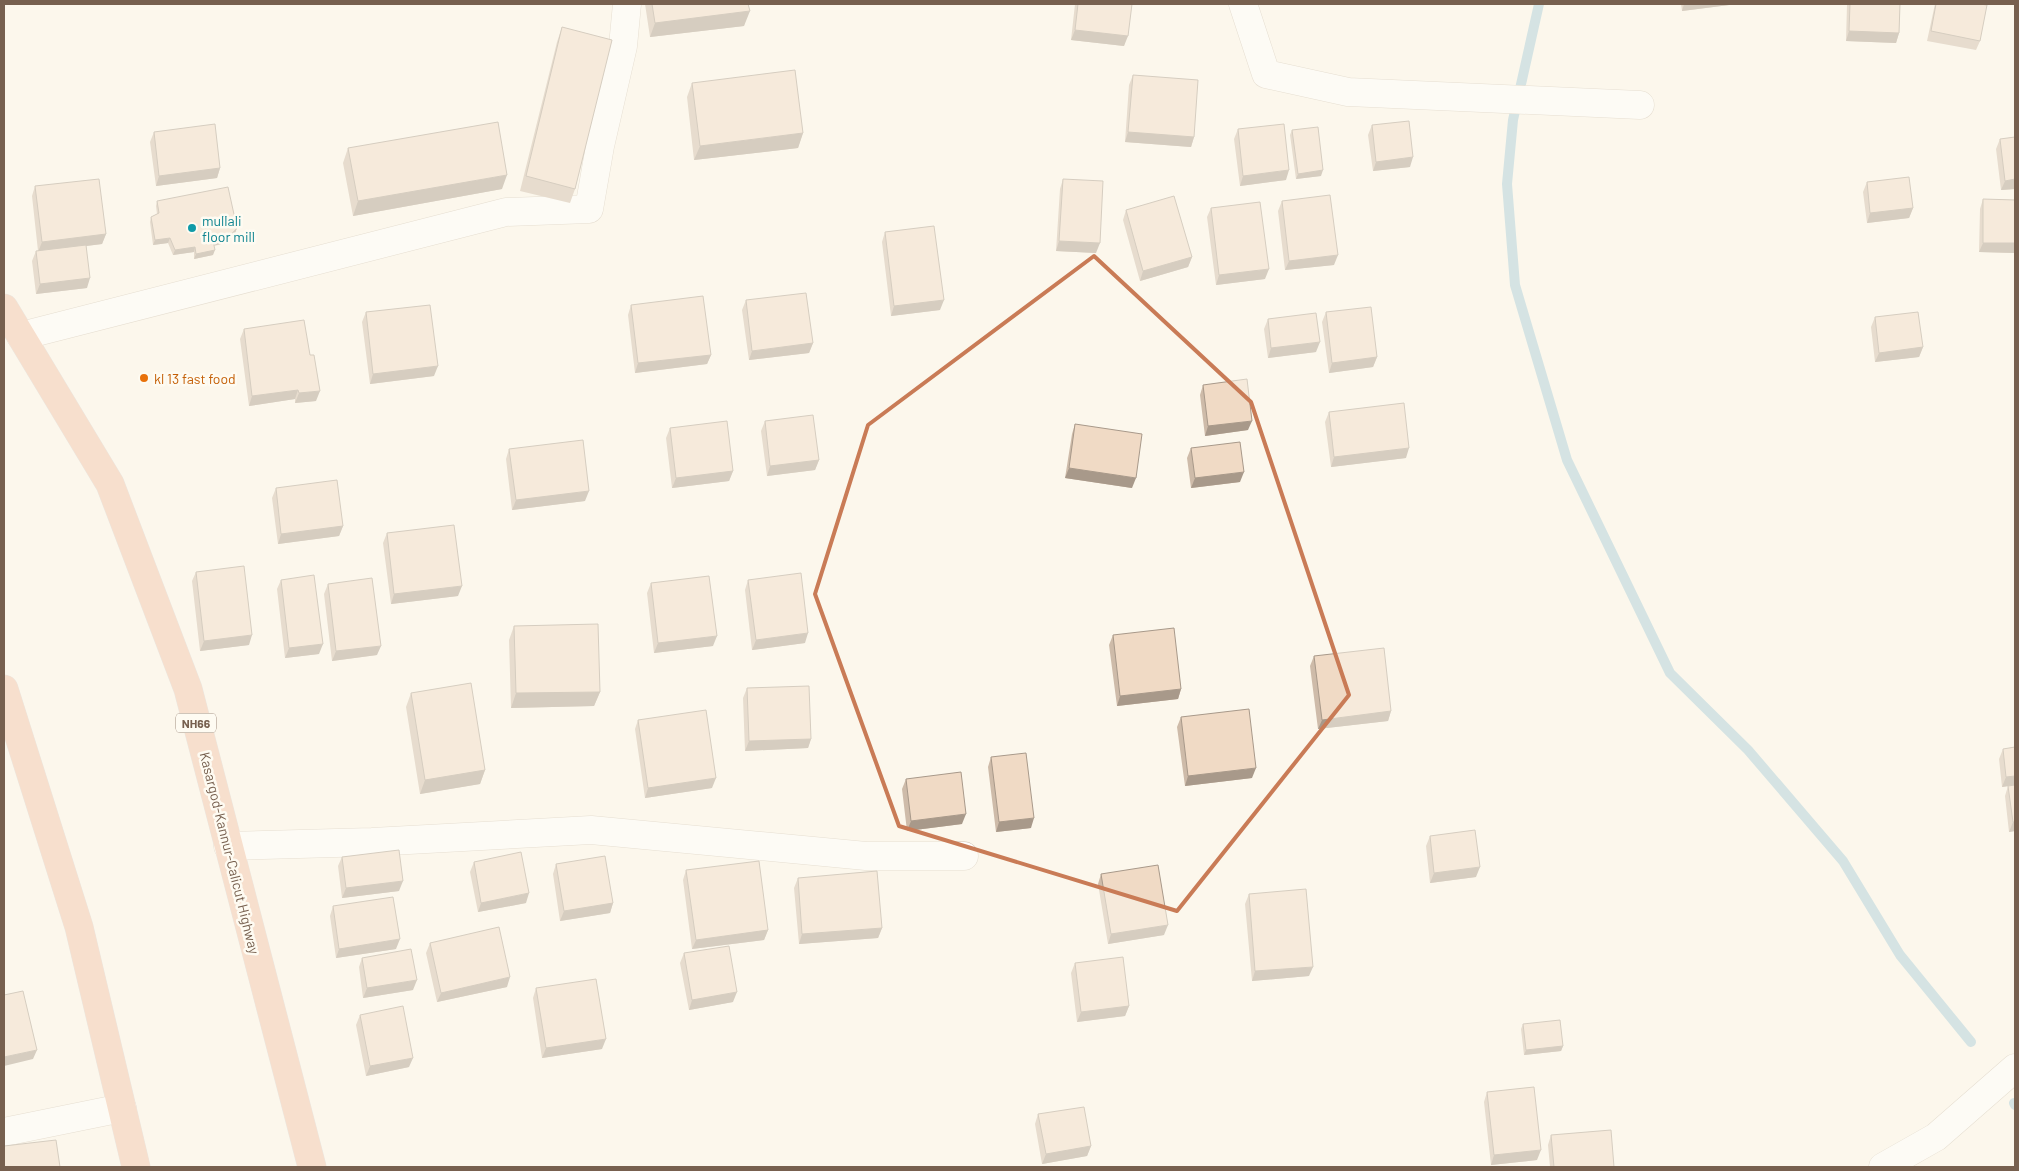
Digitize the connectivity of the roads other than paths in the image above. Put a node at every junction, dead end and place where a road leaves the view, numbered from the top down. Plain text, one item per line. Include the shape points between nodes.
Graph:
1 (627, 4) edge
2 (1243, 4) edge
3 (1640, 105) dead end
4 (4, 308) edge
5 (21, 336) junction
6 (4, 688) edge
7 (228, 846) junction
8 (964, 856) dead end
9 (2015, 1068) edge
10 (122, 1108) junction
11 (4, 1132) edge
12 (136, 1167) edge
13 (312, 1167) edge
14 (1883, 1167) edge

1 - 5 street via 623,46 589,209 506,212
2 - 3 street via 1266,74 1348,92
4 - 5 highway, Kasargod-Kannur-Calicut Highway / NH66
5 - 7 highway, Kasargod-Kannur-Calicut Highway / NH66 via 110,484 188,689
6 - 10 highway via 79,927
7 - 8 street via 591,830 866,856
7 - 13 highway, Kasargod-Kannur-Calicut Highway / NH66
9 - 14 street via 1936,1136
10 - 11 street
10 - 12 highway

